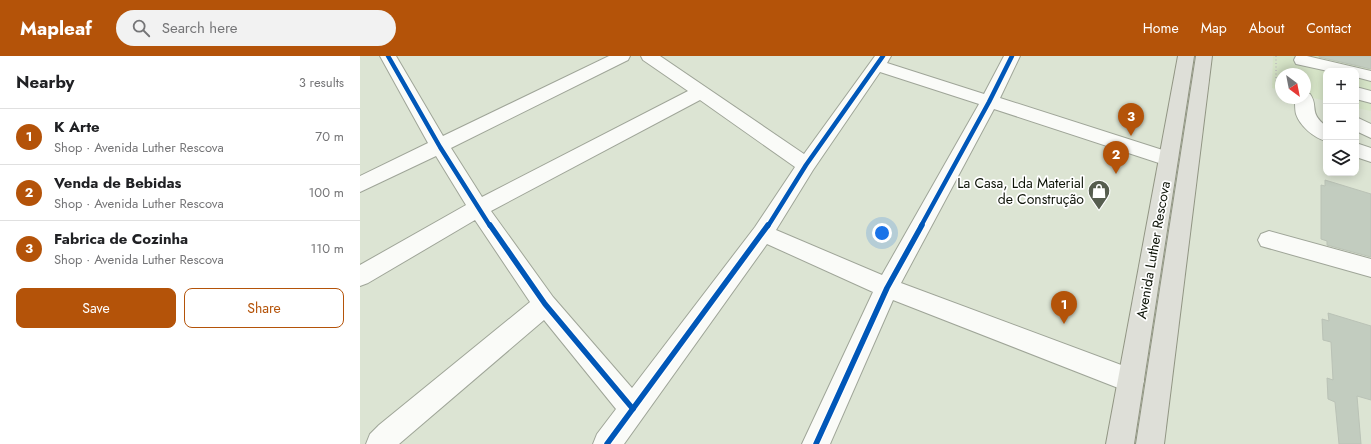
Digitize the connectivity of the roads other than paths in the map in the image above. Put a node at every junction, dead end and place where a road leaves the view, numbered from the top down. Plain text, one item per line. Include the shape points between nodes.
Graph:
1 (388, 56) edge
2 (622, 56) edge
3 (649, 56) edge
4 (1012, 56) edge
5 (1186, 56) edge
6 (1204, 56) edge
7 (880, 60) edge
8 (1302, 63) edge
9 (1345, 68) edge
10 (1359, 72) edge
11 (1371, 76) edge
12 (702, 92) junction
13 (1359, 94) edge
14 (1371, 97) edge
15 (989, 102) junction
16 (1304, 104) edge
17 (1359, 125) edge
18 (1371, 132) edge
19 (1323, 133) edge
20 (440, 147) junction
21 (1359, 151) edge
22 (1371, 154) edge
23 (1168, 159) junction
24 (806, 166) junction
25 (360, 185) edge
26 (478, 208) junction
27 (763, 233) junction
28 (1269, 240) dead end
29 (1371, 268) edge
30 (360, 276) edge
31 (887, 288) junction
32 (545, 304) junction
33 (1131, 381) junction
34 (633, 409) junction
35 (380, 444) edge
36 (607, 444) edge
37 (816, 444) edge
38 (1120, 444) edge
39 (1150, 444) edge

1 - 20 street
2 - 20 street
3 - 12 street
4 - 15 street
5 - 23 main road, Avenida Luther Rescova
6 - 39 main road, Avenida Luther Rescova
7 - 15 street
7 - 24 street
8 - 9 street
10 - 11 street
12 - 24 street
12 - 26 street
13 - 14 street
15 - 23 street
15 - 31 street
16 - 19 street via 1305,114
17 - 18 street
20 - 25 street
20 - 26 street
21 - 22 street
23 - 33 main road, Avenida Luther Rescova
24 - 27 street
26 - 30 street
26 - 32 street
27 - 31 street
27 - 34 street
28 - 29 street
31 - 33 street
31 - 37 street
32 - 34 street
32 - 35 street
33 - 38 main road, Avenida Luther Rescova
34 - 36 street

